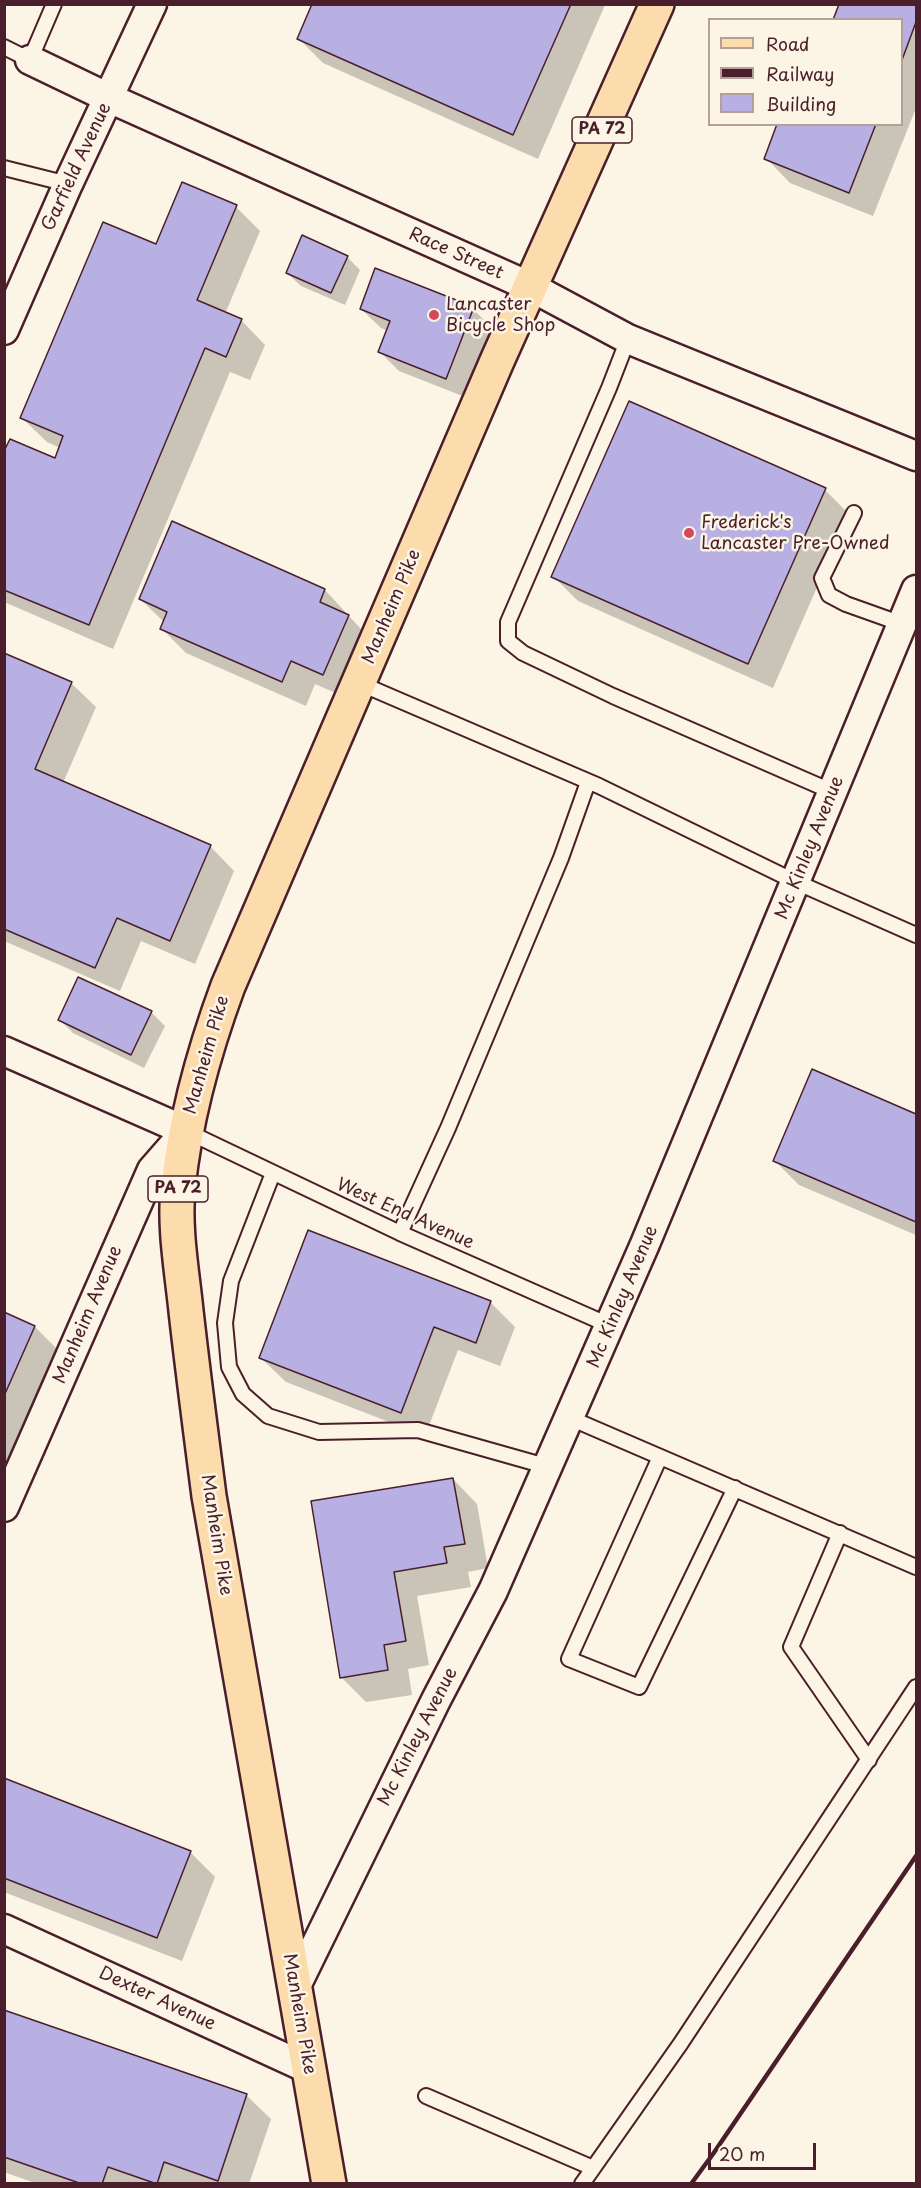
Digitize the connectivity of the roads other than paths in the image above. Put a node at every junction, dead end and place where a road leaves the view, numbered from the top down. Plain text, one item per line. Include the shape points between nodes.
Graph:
1 (54, 4) edge
2 (152, 4) edge
3 (657, 4) edge
4 (4, 47) edge
5 (30, 60) junction
6 (109, 98) junction
7 (4, 168) edge
8 (68, 184) junction
9 (531, 287) junction
10 (4, 330) edge
11 (628, 339) junction
12 (916, 456) edge
13 (854, 513) dead end
14 (916, 590) edge
15 (902, 624) junction
16 (359, 683) junction
17 (588, 782) junction
18 (833, 792) junction
19 (796, 882) junction
20 (916, 935) edge
21 (4, 1051) edge
22 (186, 1131) junction
23 (273, 1173) junction
24 (400, 1233) junction
25 (611, 1326) junction
26 (570, 1418) junction
27 (660, 1457) junction
28 (549, 1467) junction
29 (735, 1488) junction
30 (4, 1506) edge
31 (840, 1533) junction
32 (916, 1567) edge
33 (916, 1687) edge
34 (869, 1760) junction
35 (4, 1929) edge
36 (294, 1988) junction
37 (309, 2068) junction
38 (426, 2096) dead end
39 (593, 2168) junction
40 (329, 2184) edge
41 (582, 2184) edge

1 - 5 lane
2 - 6 street, Garfield Avenue
3 - 9 main road, Manheim Pike / PA 72
4 - 5 lane
5 - 6 street, Race Street
6 - 8 street, Garfield Avenue
6 - 9 street, Race Street
7 - 8 lane
8 - 10 street, Garfield Avenue
9 - 11 street, Race Street
9 - 16 main road, Manheim Pike / PA 72
11 - 12 street, Race Street
11 - 18 lane via 508,622 508,641 523,653 613,696
13 - 15 lane via 822,578 829,595
14 - 15 street, Mc Kinley Avenue
15 - 18 street, Mc Kinley Avenue
16 - 17 lane
16 - 22 main road, Manheim Pike / PA 72 via 228,986 207,1043
17 - 19 lane
17 - 24 lane via 561,858
18 - 19 street, Mc Kinley Avenue
19 - 20 lane
19 - 25 street, Mc Kinley Avenue
21 - 22 street
22 - 23 lane, West End Avenue
22 - 30 street, Manheim Avenue via 152,1170
22 - 36 main road, Manheim Pike / PA 72 via 178,1190 178,1242 199,1425
23 - 24 lane, West End Avenue
23 - 28 lane via 231,1281 225,1323 229,1367 243,1394 267,1416 319,1432 418,1430
24 - 25 lane, West End Avenue
25 - 26 street, Mc Kinley Avenue
26 - 27 lane
26 - 28 street, Mc Kinley Avenue
27 - 29 lane
27 - 29 lane via 569,1659 639,1687
28 - 36 street, Mc Kinley Avenue via 494,1591
29 - 31 lane
31 - 32 lane
31 - 34 lane via 791,1647
33 - 34 lane
34 - 39 lane
35 - 37 street, Dexter Avenue
36 - 37 main road, Manheim Pike / PA 72
37 - 40 main road, Manheim Pike / PA 72
38 - 39 lane
39 - 41 lane

